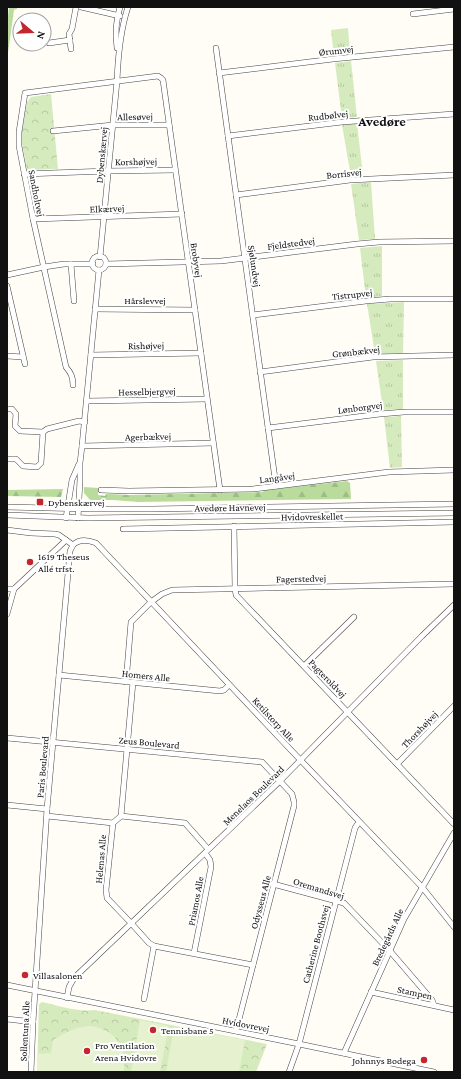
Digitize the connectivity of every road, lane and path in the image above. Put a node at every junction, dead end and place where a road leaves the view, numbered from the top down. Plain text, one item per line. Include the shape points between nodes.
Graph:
1 (76, 7) edge
2 (81, 7) edge
3 (120, 7) edge
4 (128, 7) edge
5 (454, 9) edge
6 (413, 14) dead end
7 (118, 15) junction
8 (125, 17) junction
9 (70, 40) junction
10 (52, 43) edge
11 (454, 47) edge
12 (216, 48) dead end
13 (71, 49) dead end
14 (118, 55) junction
15 (219, 73) junction
16 (117, 81) junction
17 (454, 114) edge
18 (113, 125) junction
19 (169, 125) junction
20 (53, 131) dead end
21 (228, 136) junction
22 (176, 170) junction
23 (108, 171) junction
24 (24, 174) junction
25 (454, 175) edge
26 (236, 195) junction
27 (182, 214) junction
28 (104, 216) junction
29 (33, 220) junction
30 (454, 241) edge
31 (100, 257) junction
32 (244, 258) junction
33 (188, 262) junction
34 (71, 264) junction
35 (92, 264) junction
36 (106, 264) junction
37 (44, 267) junction
38 (99, 270) junction
39 (7, 276) edge
40 (7, 286) edge
41 (454, 299) edge
42 (74, 300) dead end
43 (95, 309) junction
44 (195, 310) junction
45 (253, 315) junction
46 (7, 317) edge
47 (14, 318) junction
48 (201, 353) junction
49 (91, 355) junction
50 (454, 355) edge
51 (7, 356) edge
52 (23, 357) junction
53 (25, 364) dead end
54 (260, 372) junction
55 (73, 385) dead end
56 (207, 399) junction
57 (87, 401) junction
58 (7, 409) edge
59 (454, 412) edge
60 (85, 422) junction
61 (268, 428) junction
62 (43, 432) junction
63 (213, 443) junction
64 (82, 446) junction
65 (7, 459) edge
66 (80, 463) junction
67 (454, 470) edge
68 (276, 486) junction
69 (101, 490) dead end
70 (220, 490) junction
71 (454, 504) edge
72 (7, 507) edge
73 (67, 509) junction
74 (78, 509) junction
75 (454, 513) edge
76 (7, 515) edge
77 (66, 518) junction
78 (78, 518) junction
79 (454, 522) edge
80 (234, 526) junction
81 (123, 529) dead end
82 (7, 530) edge
83 (66, 540) junction
84 (73, 545) junction
85 (454, 584) edge
86 (235, 588) junction
87 (7, 589) edge
88 (14, 589) junction
89 (151, 602) junction
90 (454, 605) edge
91 (7, 614) edge
92 (354, 616) dead end
93 (304, 666) junction
94 (59, 675) junction
95 (126, 682) junction
96 (133, 682) junction
97 (229, 685) junction
98 (454, 706) edge
99 (348, 712) junction
100 (7, 738) edge
101 (53, 742) junction
102 (127, 749) junction
103 (301, 761) junction
104 (397, 764) junction
105 (280, 781) junction
106 (7, 806) edge
107 (47, 809) junction
108 (47, 816) junction
109 (121, 816) junction
110 (359, 822) junction
111 (113, 823) junction
112 (454, 824) edge
113 (454, 833) edge
114 (207, 851) junction
115 (274, 884) junction
116 (422, 887) junction
117 (336, 901) junction
118 (131, 923) junction
119 (454, 927) edge
120 (154, 946) junction
121 (390, 951) junction
122 (194, 953) junction
123 (253, 965) junction
124 (7, 985) edge
125 (35, 991) junction
126 (371, 992) junction
127 (67, 998) junction
128 (144, 999) dead end
129 (434, 1006) junction
130 (454, 1010) edge
131 (7, 1019) edge
132 (33, 1022) junction
133 (236, 1031) junction
134 (299, 1044) junction
135 (344, 1053) junction
136 (31, 1072) edge
137 (289, 1072) edge
138 (434, 1072) edge

1 - 9 street via 69,34
2 - 7 street
3 - 7 street, Dybenskærvej
4 - 8 street, Dybenskærvej
5 - 6 street
7 - 8 street
7 - 14 street, Dybenskærvej
8 - 14 street, Dybenskærvej
9 - 10 street
9 - 13 street
11 - 15 street, Ørumvej
12 - 15 street, Sjølundvej
14 - 16 street, Dybenskærvej
15 - 21 street, Sjølundvej
16 - 18 street, Dybenskærvej
16 - 19 street, Brobyvej via 158,76 161,78
16 - 24 street, Sandholtvej via 25,93 18,132
17 - 21 street, Rudbølvej via 342,122
18 - 19 street, Allesøvej
18 - 20 street, Allesøvej
18 - 23 street, Dybenskærvej
19 - 22 street, Brobyvej
21 - 26 street, Sjølundvej
22 - 23 street, Korshøjvej
22 - 27 street, Brobyvej
23 - 24 street, Korshøjvej
23 - 28 street, Dybenskærvej
24 - 29 street, Sandholtvej
25 - 26 street, Borrisvej via 350,180
26 - 32 street, Sjølundvej
27 - 28 street, Elkærvej
27 - 33 street, Brobyvej
28 - 29 street, Elkærvej
28 - 31 street, Dybenskærvej
29 - 37 street, Sandholtvej
30 - 32 street, Fjeldstedvej via 365,243
31 - 35 street via 94,259
31 - 36 street
32 - 33 street, Fjeldstedvej
32 - 45 street, Sjølundvej
33 - 36 street, Fjeldstedvej
33 - 44 street, Brobyvej
34 - 35 street
34 - 37 street
34 - 42 street
35 - 38 street
36 - 38 street
37 - 39 street
37 - 55 street, Sandholtvej via 66,367 71,373
38 - 43 street
40 - 47 street
41 - 45 street, Tistrupvej via 390,299
43 - 44 street, Hårslevvej
43 - 49 street
44 - 48 street, Brobyvej
45 - 54 street, Sjølundvej
46 - 47 street
47 - 52 street
48 - 49 street, Rishøjvej
48 - 56 street, Brobyvej
49 - 57 street
50 - 54 street, Grønbækvej via 373,357
51 - 52 street
52 - 53 street
54 - 61 street, Sjølundvej
56 - 57 street, Hesselbjergvej
56 - 63 street, Brobyvej
57 - 60 street
58 - 62 street via 16,414 15,426 20,431
59 - 61 street, Lønborgvej via 380,414
60 - 62 street via 79,421
60 - 64 street
61 - 68 street, Sjølundvej
62 - 65 street via 41,463 37,467 23,466 16,459
63 - 64 street, Agerbækvej
63 - 70 street, Brobyvej
64 - 66 street
66 - 73 street via 72,480
66 - 74 street
67 - 68 street, Langåvej via 389,472
68 - 70 street, Langåvej
69 - 70 street, Langåvej
71 - 74 street, Avedøre Havnevej
72 - 73 street, Avedøre Havnevej
73 - 74 street, Avedøre Havnevej
73 - 77 street
74 - 78 street
75 - 78 street, Avedøre Havnevej
76 - 77 street, Avedøre Havnevej
77 - 78 street, Avedøre Havnevej
79 - 80 street, Hvidovreskellet
80 - 81 street, Hvidovreskellet
80 - 86 street
82 - 83 street via 55,534
83 - 84 street
83 - 88 street
84 - 89 street, Ketilstorp Alle via 89,540 96,543
84 - 94 street, Paris Boulevard via 70,551
85 - 86 street, Fagerstedvej
86 - 89 street, Fagerstedvej via 172,590
86 - 93 street, Pagteroldvej via 236,595
87 - 88 street
88 - 91 street
89 - 95 street via 131,622
89 - 97 street, Ketilstorp Alle
90 - 99 street, Menelaos Boulevard
92 - 93 street
93 - 99 street, Pagteroldvej
94 - 95 street, Homers Alle
94 - 101 street, Paris Boulevard
95 - 96 street, Homers Alle
96 - 97 street, Homers Alle via 220,691
96 - 102 street
97 - 103 street, Ketilstorp Alle
98 - 104 street, Thorshøjvej
99 - 103 street, Menelaos Boulevard
99 - 104 street, Pagteroldvej
100 - 101 street, Zeus Boulevard
101 - 102 street, Zeus Boulevard
101 - 107 street, Paris Boulevard
102 - 105 street, Zeus Boulevard via 262,762
102 - 109 street
103 - 105 street, Menelaos Boulevard
103 - 110 street, Ketilstorp Alle
104 - 112 street, Pagteroldvej
105 - 114 street, Menelaos Boulevard
105 - 115 street, Odysseus Alle via 292,794 294,806
106 - 107 street
107 - 108 street, Paris Boulevard
108 - 111 street
108 - 125 street, Paris Boulevard
109 - 111 street, Helenas Alle
109 - 114 street via 185,823
110 - 116 street, Ketilstorp Alle
110 - 117 street, Catherine Boothsvej via 355,828
111 - 118 street, Helenas Alle via 107,898
113 - 116 street, Bredegårds Alle
114 - 118 street, Menelaos Boulevard
114 - 122 street, Priamos Alle via 211,867
115 - 117 street, Oremandsvej
115 - 123 street, Odysseus Alle
116 - 119 street, Ketilstorp Alle
116 - 121 street, Bredegårds Alle
117 - 121 street, Oremandsvej via 344,903
117 - 134 street, Catherine Boothsvej
118 - 120 street, Helenas Alle
118 - 127 street, Menelaos Boulevard via 74,978
120 - 122 street
120 - 128 street
121 - 126 street, Bredegårds Alle
121 - 129 street, Oremandsvej via 432,1000
122 - 123 street
123 - 133 street, Odysseus Alle
124 - 125 street, Hvidovrevej
125 - 127 street, Hvidovrevej
125 - 132 street, Sollentuna Alle
126 - 129 street, Stampen
126 - 135 street, Bredegårds Alle
127 - 133 street, Hvidovrevej
129 - 130 street, Stampen
131 - 132 street
132 - 136 street, Sollentuna Alle
133 - 134 street, Hvidovrevej
134 - 135 street, Hvidovrevej
134 - 137 street, Catherine Boothsvej
135 - 138 street, Hvidovrevej

